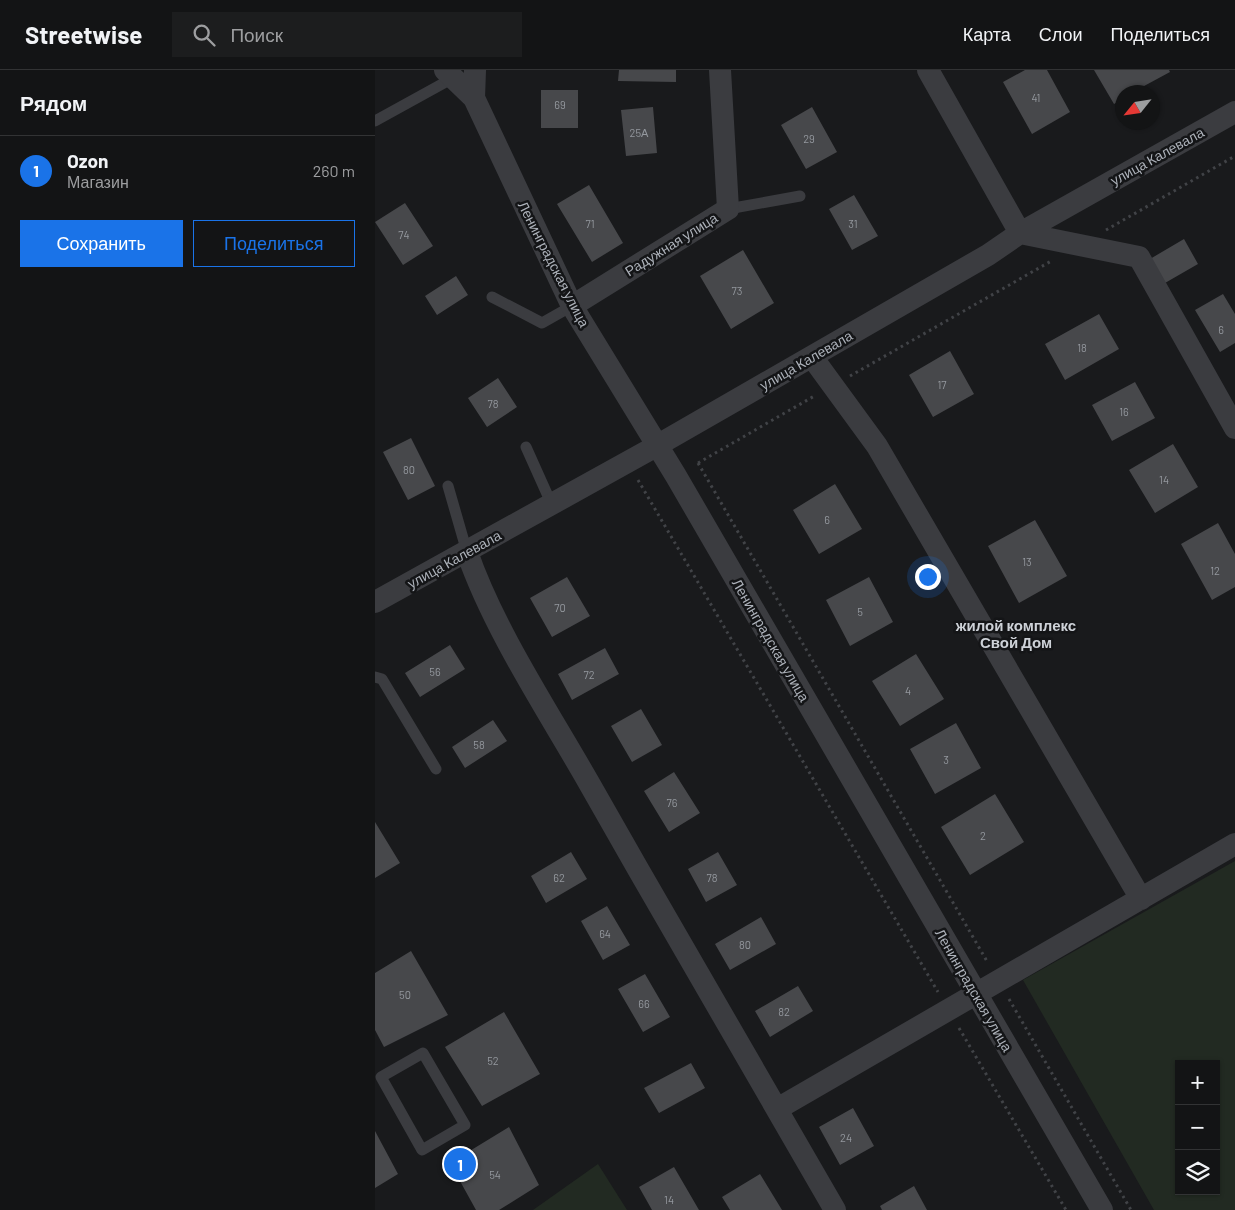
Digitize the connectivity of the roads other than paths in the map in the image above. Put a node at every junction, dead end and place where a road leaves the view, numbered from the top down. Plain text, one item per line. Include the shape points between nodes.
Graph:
1 (475, 70) edge
2 (720, 70) edge
3 (928, 70) edge
4 (449, 74) edge
5 (474, 98) junction
6 (1235, 112) edge
7 (375, 121) edge
8 (800, 196) dead end
9 (728, 209) junction
10 (1020, 233) junction
11 (492, 297) dead end
12 (572, 306) junction
13 (812, 357) junction
14 (1235, 428) edge
15 (657, 444) junction
16 (526, 447) dead end
17 (448, 486) dead end
18 (552, 505) junction
19 (467, 552) junction
20 (375, 602) edge
21 (375, 677) edge
22 (436, 769) dead end
23 (1235, 844) edge
24 (1141, 899) junction
25 (976, 994) junction
26 (377, 1075) edge
27 (777, 1110) junction
28 (835, 1210) edge
29 (1102, 1210) edge

1 - 5 street
2 - 9 street, Радужная улица
3 - 10 street
4 - 5 street, Ленинградская улица
4 - 7 lane
5 - 12 street, Ленинградская улица
6 - 10 street, улица Калевала
8 - 9 lane
9 - 12 street, Радужная улица
10 - 13 street, улица Калевала
10 - 14 street via 1139,257
11 - 12 lane via 542,323
12 - 15 street, Ленинградская улица
13 - 15 street, улица Калевала
13 - 24 street via 877,446
15 - 18 street, улица Калевала
15 - 25 street, Ленинградская улица
16 - 18 lane
17 - 19 lane
18 - 19 street, улица Калевала
19 - 20 street, улица Калевала
19 - 27 street via 479,588
21 - 22 lane via 382,679
23 - 24 street
24 - 25 street
25 - 27 street
25 - 29 street, Ленинградская улица
26 - 26 lane via 422,1150 465,1125 423,1053
27 - 28 street

